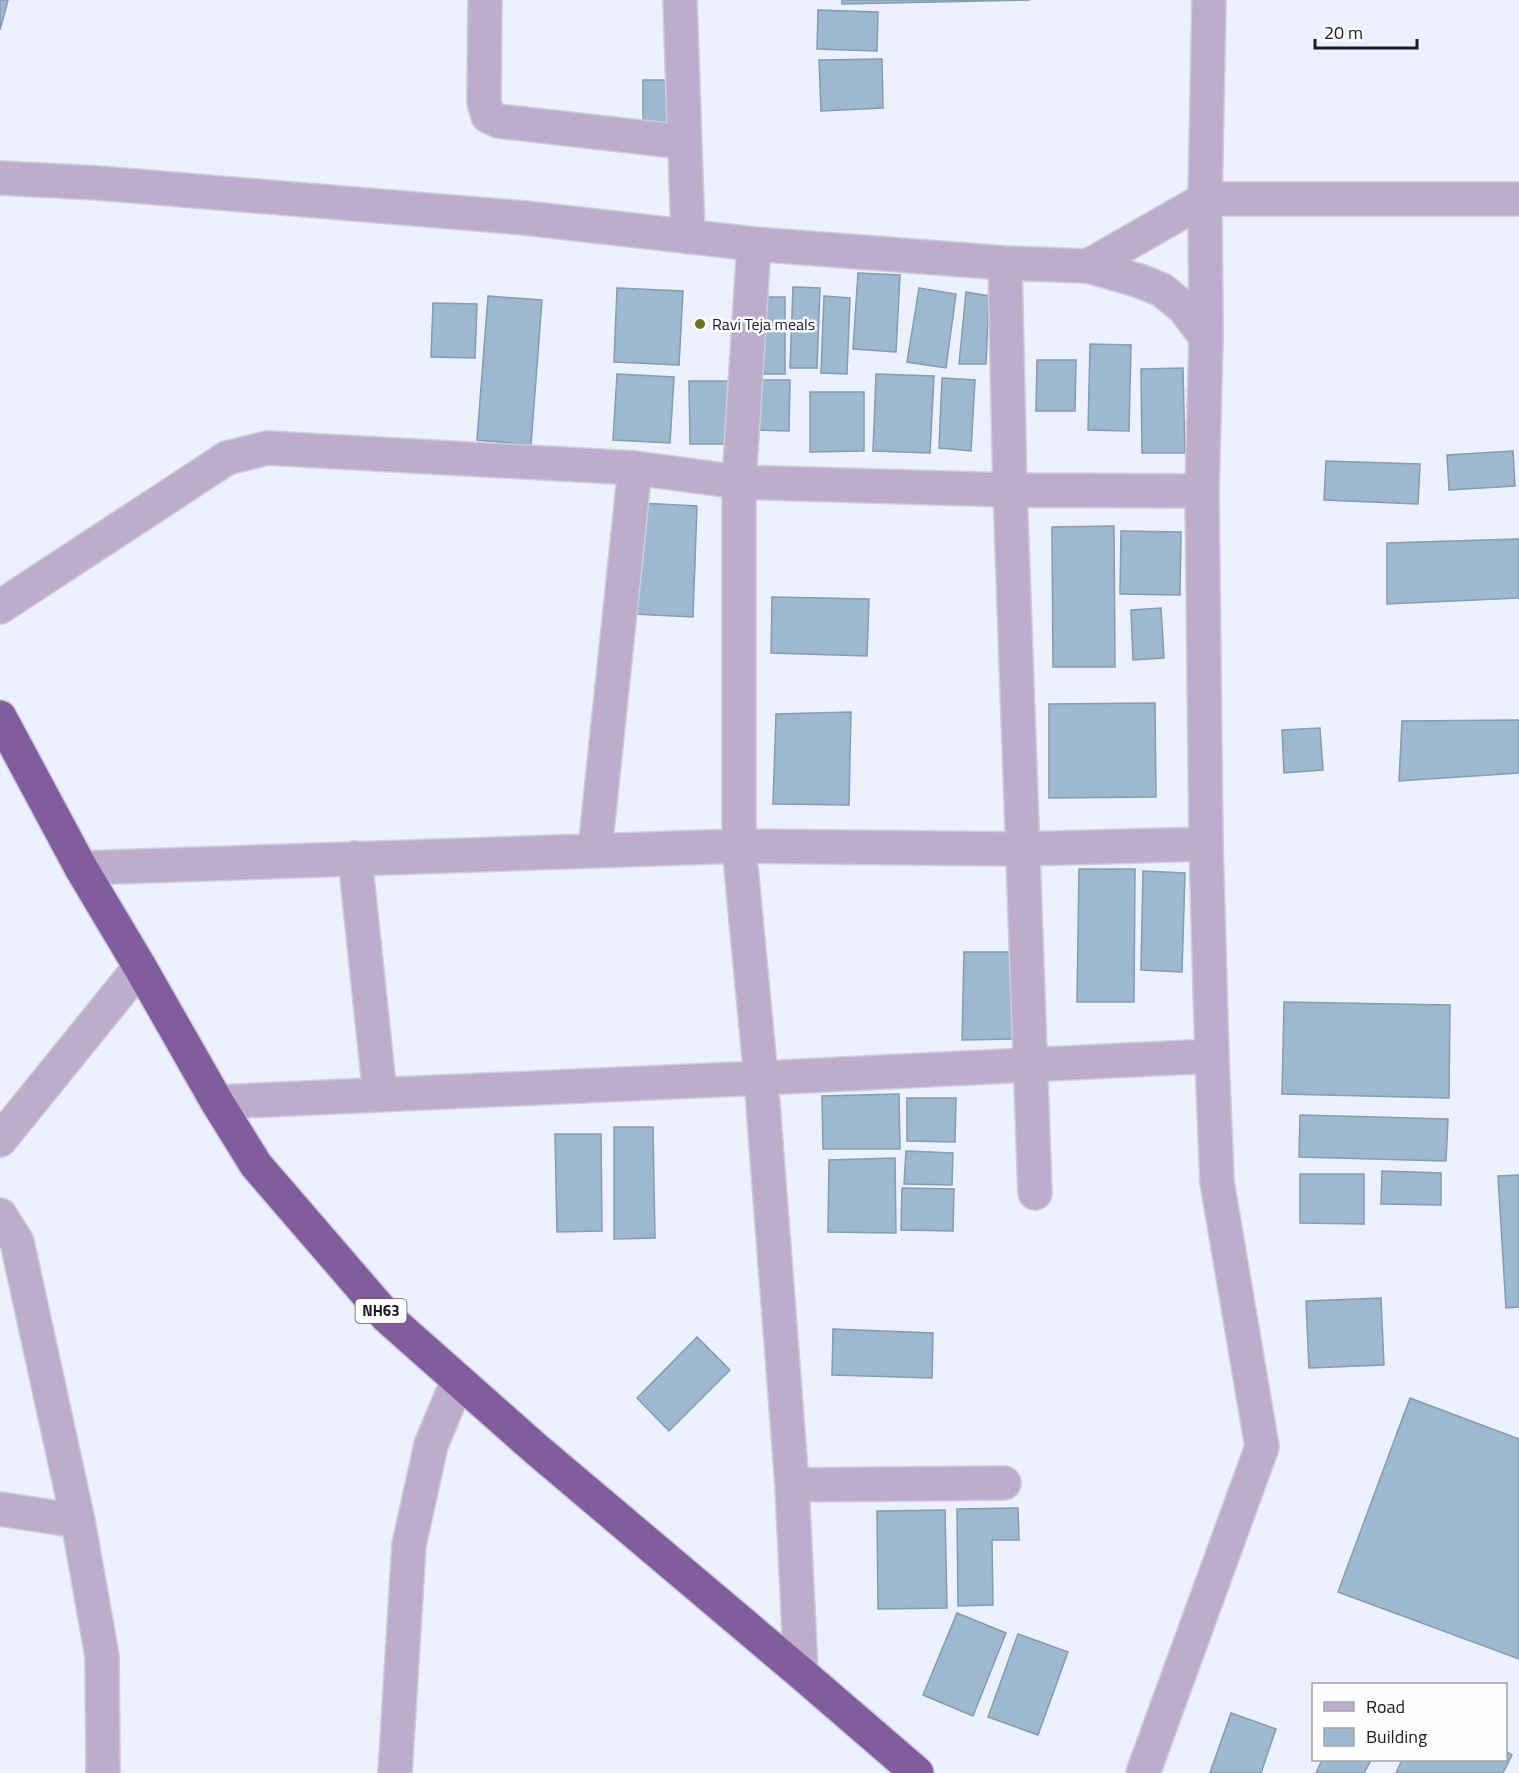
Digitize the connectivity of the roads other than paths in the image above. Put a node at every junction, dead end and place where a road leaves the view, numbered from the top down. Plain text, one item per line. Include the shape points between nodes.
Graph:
1 (485, 0) edge
2 (680, 0) edge
3 (1209, 0) edge
4 (684, 142) junction
5 (0, 178) edge
6 (1205, 199) junction
7 (1519, 199) edge
8 (688, 237) junction
9 (754, 244) junction
10 (1005, 263) junction
11 (1088, 266) junction
12 (1206, 337) junction
13 (634, 468) junction
14 (739, 482) junction
15 (1010, 490) junction
16 (1202, 491) junction
17 (0, 607) edge
18 (0, 717) edge
19 (1206, 844) junction
20 (739, 846) junction
21 (1023, 849) junction
22 (595, 850) junction
23 (355, 858) junction
24 (81, 868) junction
25 (140, 967) junction
26 (1212, 1056) junction
27 (1030, 1065) junction
28 (761, 1078) junction
29 (380, 1095) junction
30 (217, 1102) junction
31 (0, 1140) edge
32 (1035, 1193) dead end
33 (0, 1215) edge
34 (458, 1380) junction
35 (1004, 1483) dead end
36 (792, 1485) junction
37 (0, 1509) edge
38 (78, 1521) junction
39 (801, 1672) junction
40 (103, 1773) edge
41 (395, 1773) edge
42 (917, 1773) edge
43 (1143, 1773) edge

1 - 4 street via 484,102 488,116 498,121
2 - 4 street
3 - 6 street
4 - 8 street
5 - 8 street via 525,218
6 - 7 street
6 - 11 street
6 - 12 street
8 - 9 street
9 - 10 street
9 - 14 street
10 - 11 street
10 - 15 street
11 - 12 street via 1162,290 1184,308
12 - 16 street
13 - 14 street
13 - 17 street via 267,448 227,458
13 - 22 street
14 - 15 street
14 - 20 street
15 - 16 street
15 - 21 street
16 - 19 street
18 - 24 highway, NH63
19 - 21 street
19 - 26 street
20 - 21 street
20 - 22 street
20 - 28 street
21 - 27 street
22 - 23 street
23 - 24 street
23 - 29 street
24 - 25 highway, NH63
25 - 30 highway, NH63
25 - 31 street
26 - 27 street
26 - 43 street via 1217,1182 1262,1447
27 - 28 street
27 - 32 street
28 - 29 street
28 - 36 street
29 - 30 street
30 - 34 highway, NH63 via 256,1165 387,1317
33 - 38 street via 17,1242
34 - 39 highway, NH63
34 - 41 street via 431,1445 409,1545
35 - 36 street
36 - 39 street
37 - 38 street
38 - 40 street via 102,1656
39 - 42 highway, NH63

